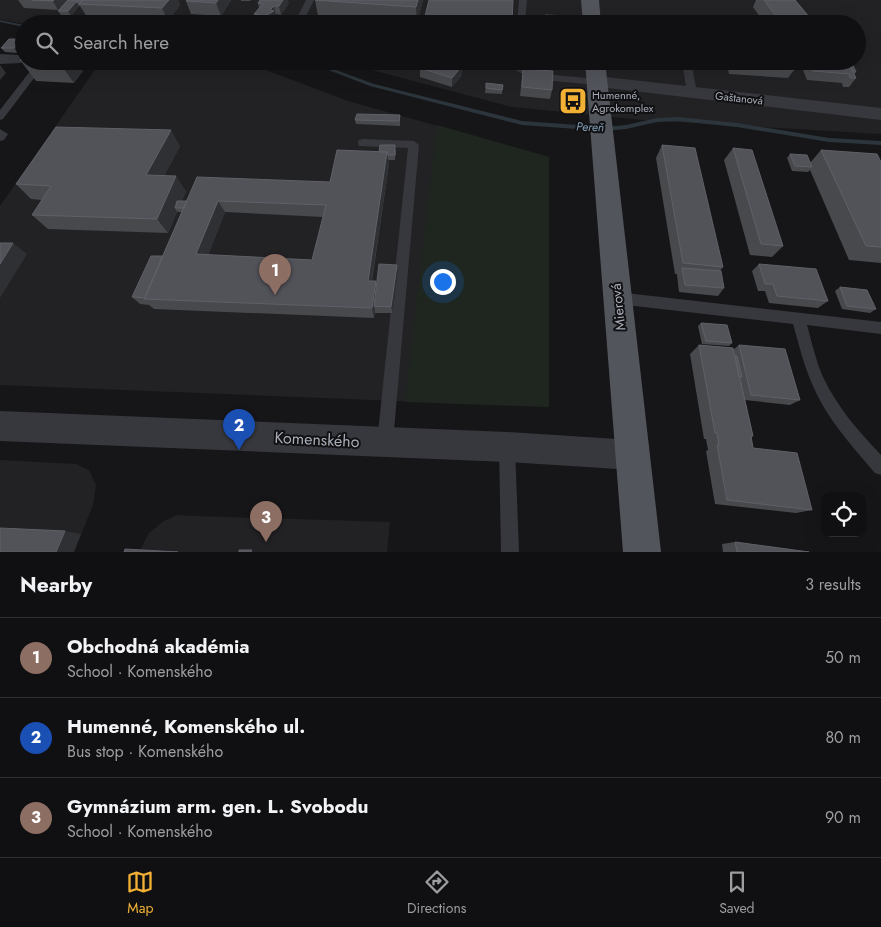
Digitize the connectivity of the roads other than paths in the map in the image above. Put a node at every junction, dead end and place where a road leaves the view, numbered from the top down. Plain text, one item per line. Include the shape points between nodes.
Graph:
1 (310, 0) edge
2 (524, 0) edge
3 (590, 0) edge
4 (302, 15) edge
5 (522, 15) edge
6 (591, 15) edge
7 (37, 70) edge
8 (524, 70) edge
9 (596, 70) edge
10 (688, 70) edge
11 (597, 82) junction
12 (692, 93) junction
13 (881, 114) edge
14 (0, 117) edge
15 (0, 132) edge
16 (0, 138) edge
17 (363, 143) dead end
18 (617, 298) junction
19 (798, 318) junction
20 (881, 328) edge
21 (0, 426) edge
22 (386, 442) junction
23 (507, 447) junction
24 (633, 455) junction
25 (881, 467) edge
26 (510, 552) edge
27 (642, 552) edge

1 - 4 lane
2 - 5 lane
3 - 6 main road
7 - 14 lane
8 - 11 lane via 531,76
9 - 11 main road, Mierová
10 - 12 lane
11 - 12 street, Gaštanová
11 - 18 main road, Mierová
12 - 13 street, Gaštanová
15 - 16 lane via 3,134
17 - 22 lane via 414,145
18 - 19 lane
18 - 24 main road, Mierová
19 - 20 lane
19 - 25 lane via 813,371 829,403
21 - 22 street, Komenského
22 - 23 street, Komenského
23 - 24 street, Komenského
23 - 26 lane
24 - 27 main road, Mierová

